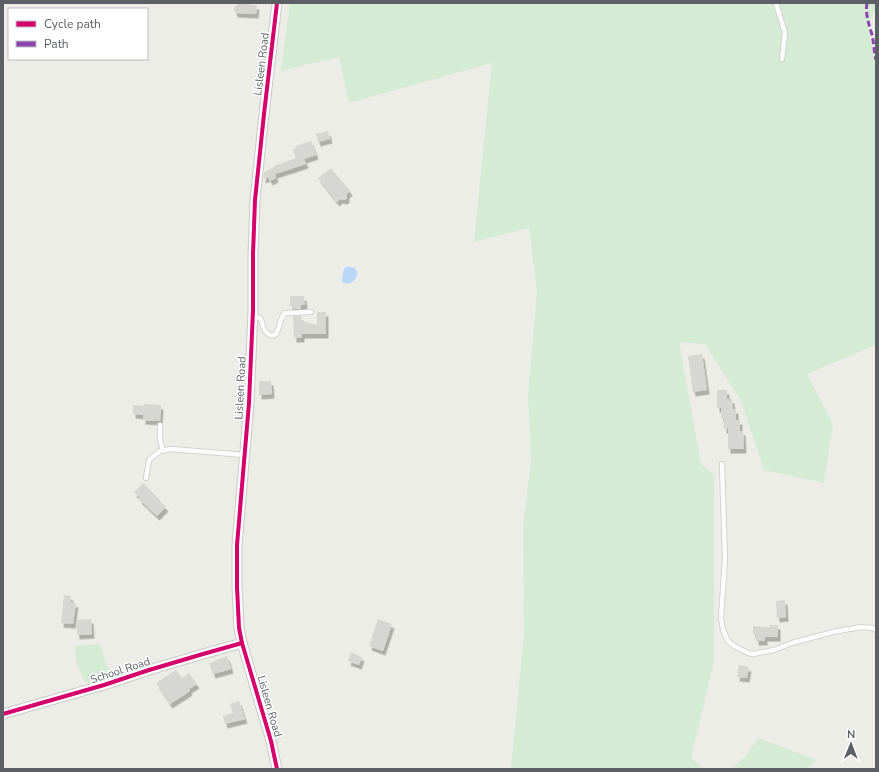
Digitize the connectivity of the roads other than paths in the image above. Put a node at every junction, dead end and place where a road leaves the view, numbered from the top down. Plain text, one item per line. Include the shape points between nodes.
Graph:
1 (277, 3) edge
2 (776, 3) edge
3 (782, 59) dead end
4 (311, 312) dead end
5 (253, 316) junction
6 (160, 425) dead end
7 (163, 450) junction
8 (245, 455) junction
9 (722, 464) dead end
10 (146, 478) dead end
11 (876, 630) edge
12 (242, 643) junction
13 (3, 714) edge
14 (277, 769) edge

1 - 5 street, Lisleen Road via 255,200
2 - 3 lane via 785,33
4 - 5 lane via 285,313 280,320 279,330 272,336 265,332 260,318
5 - 8 street, Lisleen Road
6 - 7 lane
7 - 8 lane
7 - 10 lane via 149,460
8 - 12 street, Lisleen Road via 237,545 238,622
9 - 11 lane via 725,559 721,618 728,640 734,646 754,654 833,632 861,627
12 - 13 street, School Road
12 - 14 street, Lisleen Road

